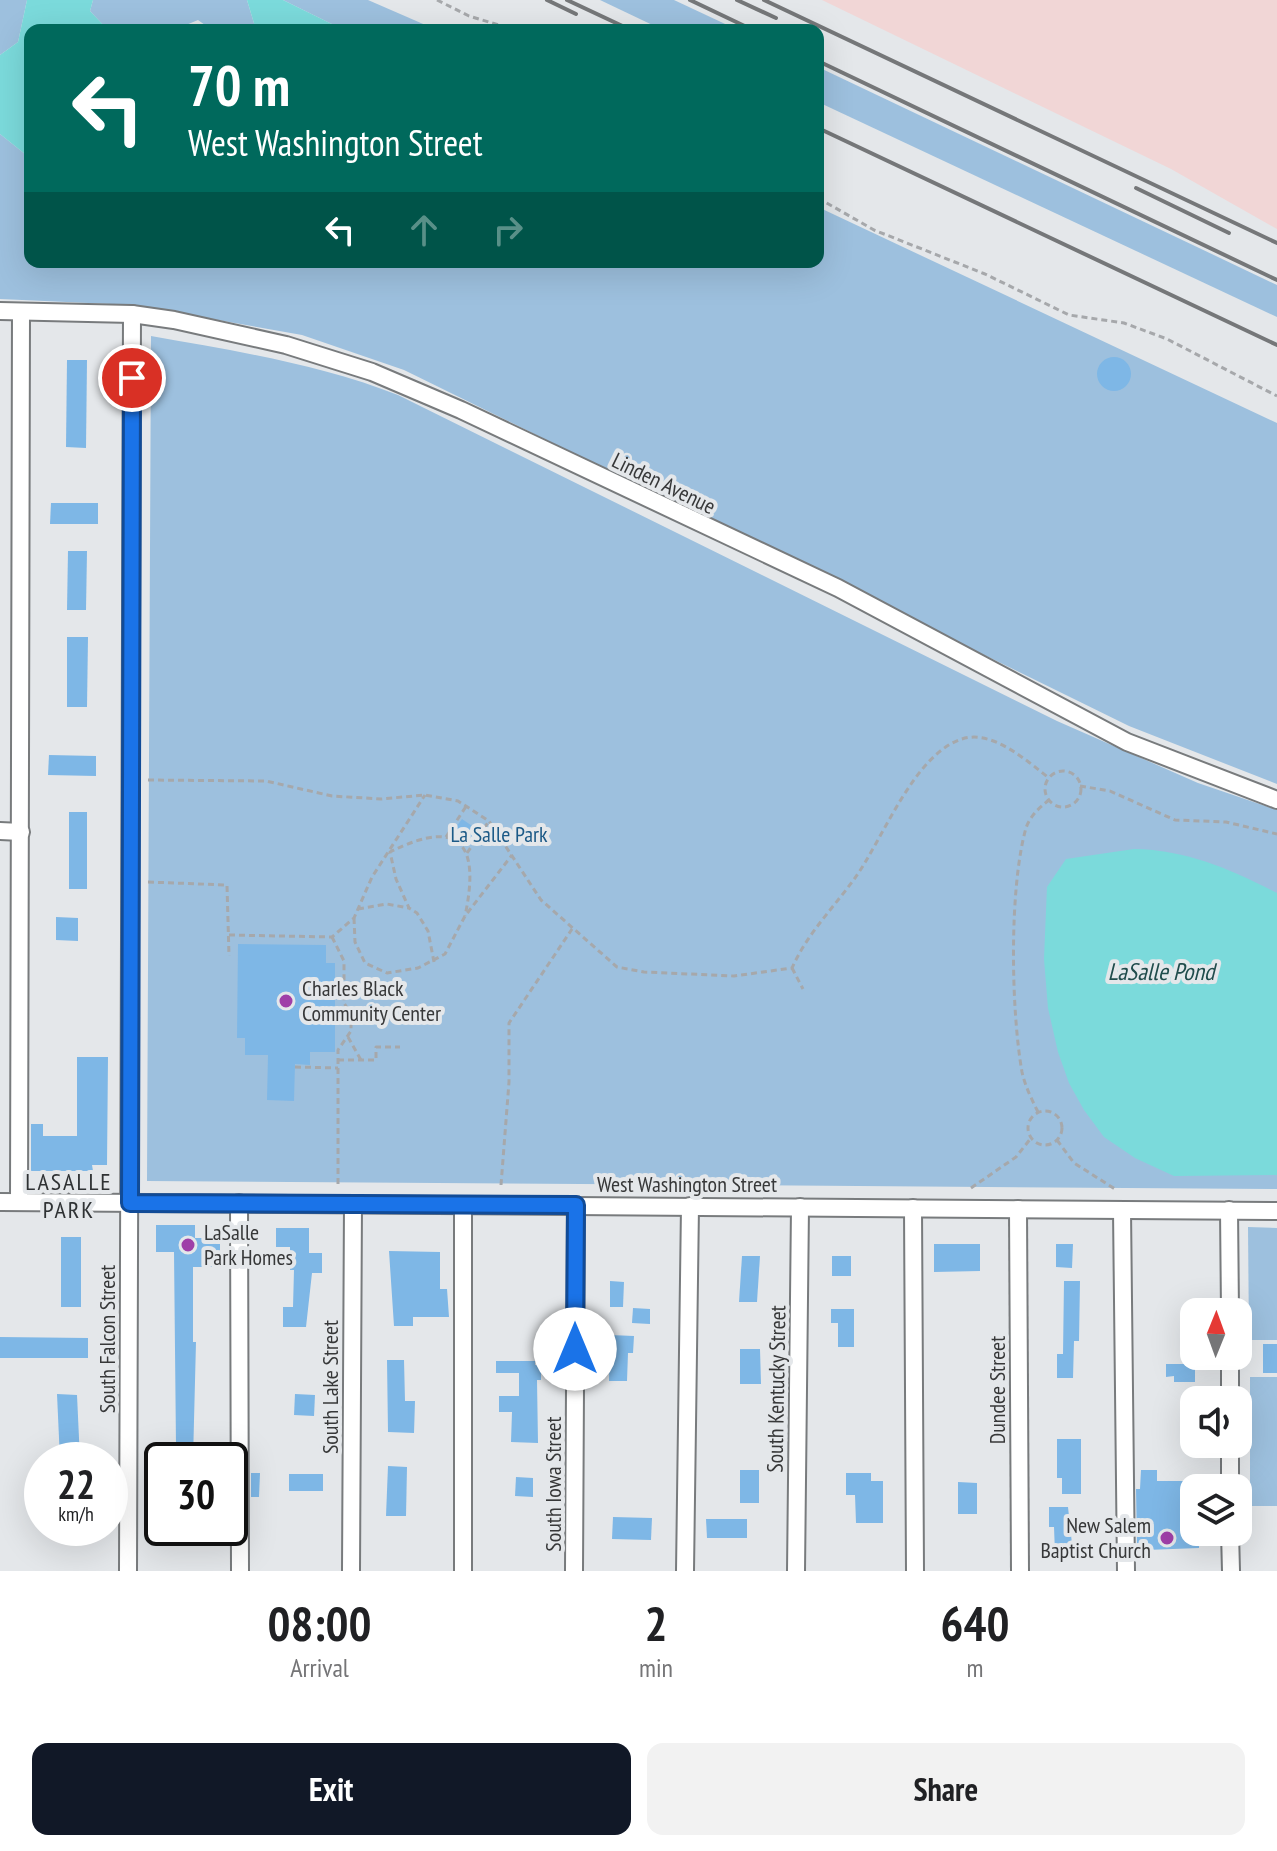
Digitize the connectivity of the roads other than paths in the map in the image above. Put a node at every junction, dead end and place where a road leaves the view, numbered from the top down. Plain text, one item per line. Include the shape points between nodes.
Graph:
1 (0, 311) edge
2 (21, 312) junction
3 (132, 314) junction
4 (1277, 800) edge
5 (0, 831) edge
6 (21, 832) junction
7 (0, 1202) edge
8 (19, 1202) junction
9 (130, 1203) junction
10 (239, 1203) junction
11 (353, 1204) junction
12 (463, 1205) junction
13 (576, 1205) junction
14 (690, 1206) junction
15 (800, 1207) junction
16 (913, 1208) junction
17 (1018, 1209) junction
18 (1122, 1210) junction
19 (1229, 1210) junction
20 (1277, 1211) edge
21 (1230, 1298) edge
22 (1230, 1546) edge
23 (128, 1571) edge
24 (240, 1571) edge
25 (351, 1571) edge
26 (463, 1571) edge
27 (574, 1571) edge
28 (685, 1571) edge
29 (796, 1571) edge
30 (915, 1571) edge
31 (1020, 1571) edge
32 (1126, 1571) edge
33 (1231, 1571) edge

1 - 2 street, Linden Avenue
2 - 3 street, Linden Avenue
2 - 6 street
3 - 4 street, Linden Avenue via 286,345 412,388 838,588 1127,742
3 - 9 street, South Falcon Street
5 - 6 street
6 - 8 street
7 - 8 street, West Washington Street
8 - 9 street, West Washington Street
9 - 10 street, West Washington Street
9 - 23 street, South Falcon Street
10 - 11 street, West Washington Street
10 - 24 street
11 - 12 street, West Washington Street
11 - 25 street, South Lake Street
12 - 13 street, West Washington Street
12 - 26 street
13 - 14 street, West Washington Street
13 - 27 street, South Iowa Street
14 - 15 street, West Washington Street
14 - 28 street
15 - 16 street, West Washington Street
15 - 29 street, South Kentucky Street
16 - 17 street, West Washington Street
16 - 30 street
17 - 18 street, West Washington Street
17 - 31 street, Dundee Street
18 - 19 street, West Washington Street
18 - 32 street
19 - 20 street, West Washington Street
19 - 21 street
22 - 33 street

